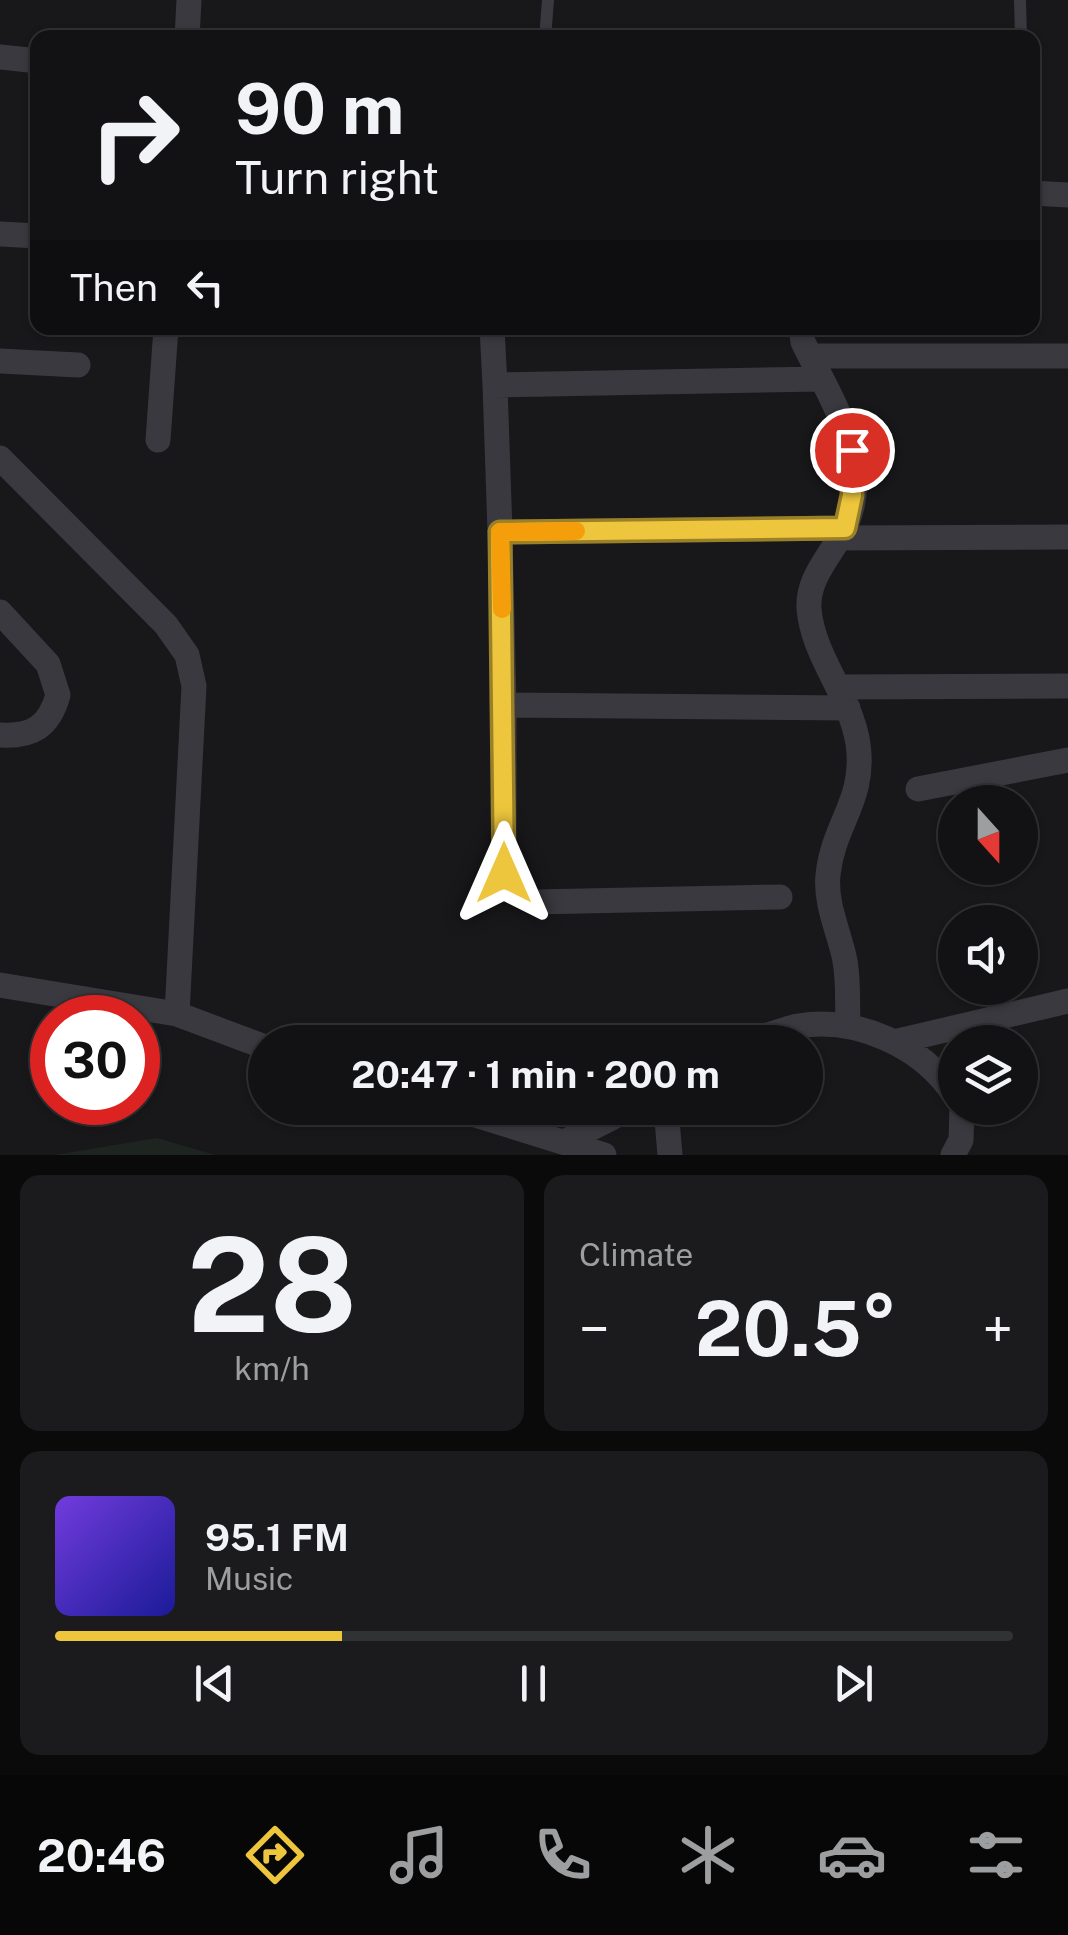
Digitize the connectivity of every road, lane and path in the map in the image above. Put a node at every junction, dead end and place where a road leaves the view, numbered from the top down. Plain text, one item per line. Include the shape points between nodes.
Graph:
1 (190, 0) edge
2 (548, 0) edge
3 (1020, 0) edge
4 (188, 30) edge
5 (546, 30) edge
6 (1021, 30) edge
7 (0, 57) edge
8 (30, 60) edge
9 (1040, 193) edge
10 (1068, 194) edge
11 (0, 234) edge
12 (30, 236) edge
13 (166, 335) edge
14 (492, 335) edge
15 (803, 335) edge
16 (1068, 356) edge
17 (0, 361) edge
18 (78, 365) dead end
19 (815, 368) junction
20 (495, 384) junction
21 (158, 440) dead end
22 (0, 458) edge
23 (500, 532) junction
24 (841, 533) junction
25 (1068, 536) edge
26 (0, 612) edge
27 (1068, 686) edge
28 (843, 698) junction
29 (504, 705) junction
30 (0, 734) edge
31 (1068, 760) edge
32 (918, 789) dead end
33 (780, 897) dead end
34 (0, 985) edge
35 (1068, 1001) edge
36 (177, 1014) junction
37 (848, 1024) junction
38 (823, 1025) edge
39 (248, 1041) edge
40 (894, 1042) junction
41 (938, 1075) edge
42 (514, 1125) edge
43 (598, 1125) edge
44 (667, 1125) edge
45 (962, 1125) edge
46 (568, 1140) junction
47 (604, 1155) edge
48 (670, 1155) edge
49 (953, 1155) edge

1 - 4 street
2 - 5 lane
3 - 6 lane
7 - 8 street
9 - 10 street
11 - 12 street
13 - 21 street
14 - 20 street
15 - 19 street
16 - 19 street
17 - 18 street
19 - 20 street
19 - 24 street via 852,450 852,495
20 - 23 street
22 - 36 street via 187,654 194,686
23 - 24 street
23 - 29 street
24 - 25 street
24 - 28 street via 816,573 809,608
26 - 30 street via 48,664 58,695 47,722 34,732
27 - 28 street
28 - 29 street
28 - 37 street via 858,741 861,781 827,877 846,960
29 - 33 street via 504,873 514,890 534,902
31 - 32 street
34 - 36 street
35 - 40 street
36 - 39 street
37 - 38 street
37 - 40 street
40 - 41 street
42 - 46 street
43 - 46 street
44 - 48 street
45 - 49 street
46 - 47 street

